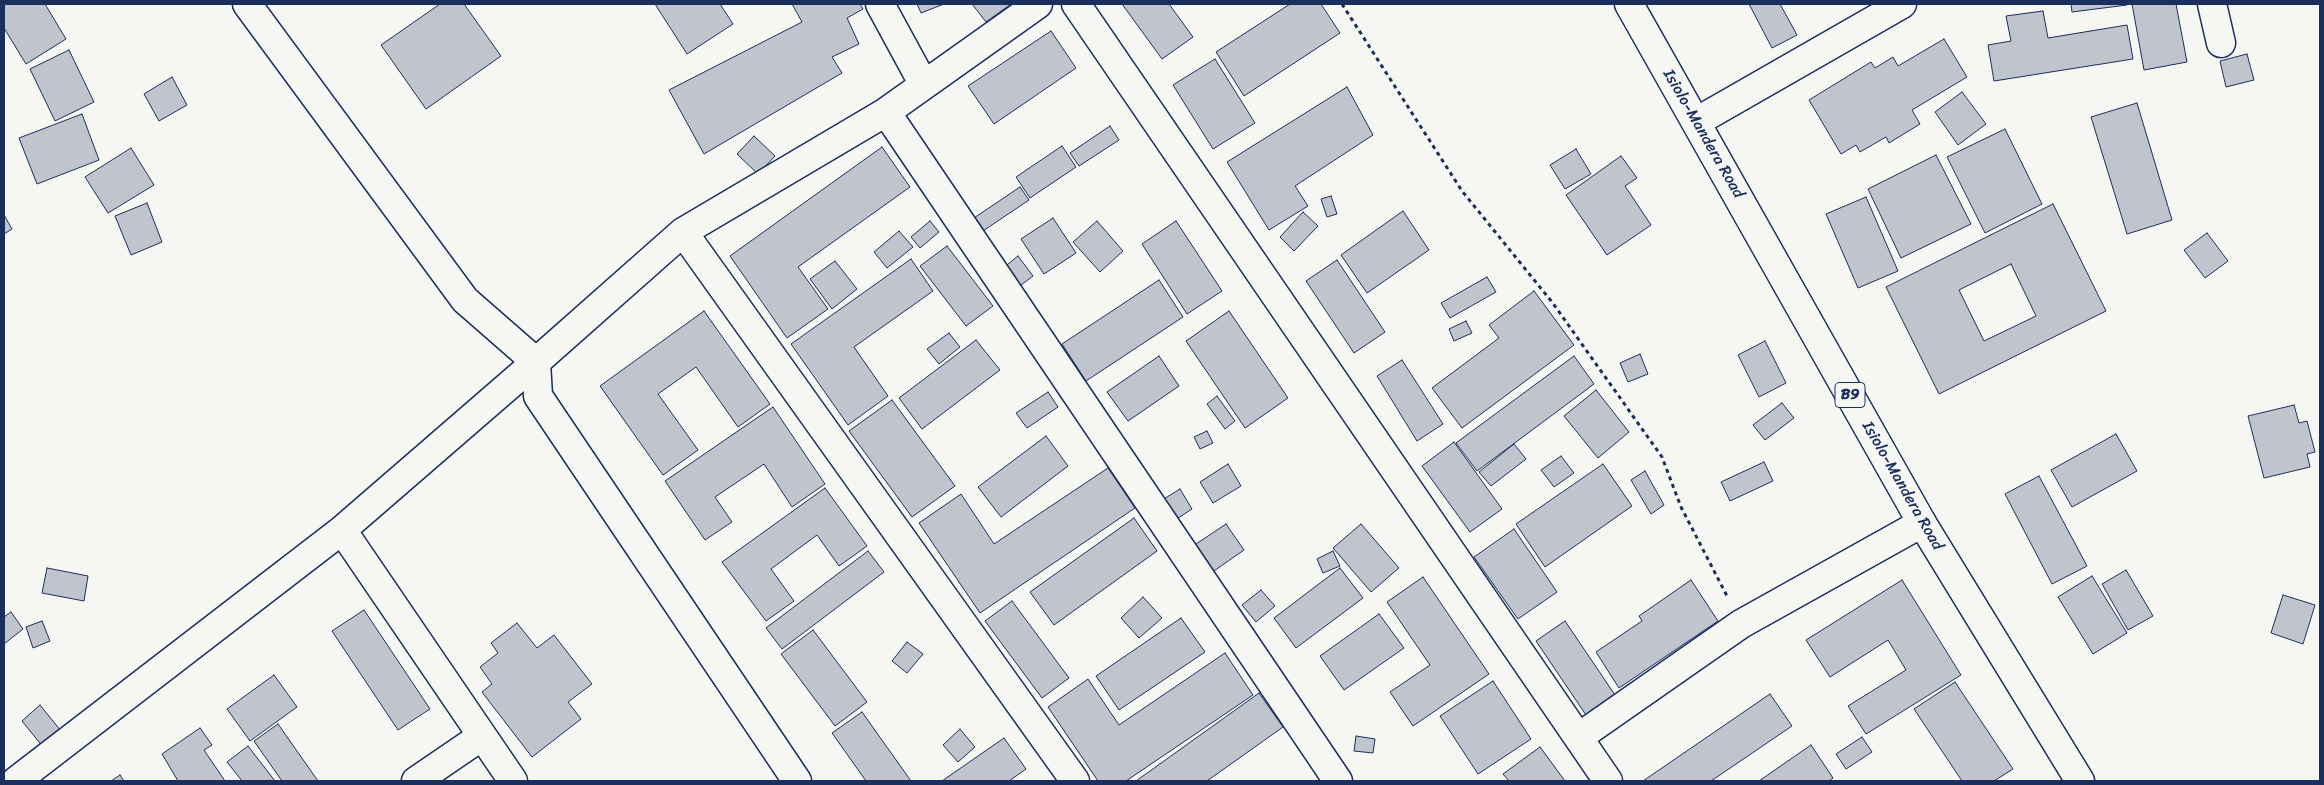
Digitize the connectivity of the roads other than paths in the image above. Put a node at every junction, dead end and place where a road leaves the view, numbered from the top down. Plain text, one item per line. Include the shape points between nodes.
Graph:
1 (246, 4) edge
2 (880, 4) edge
3 (1038, 4) edge
4 (1076, 4) edge
5 (1629, 4) edge
6 (1902, 4) edge
7 (2212, 4) edge
8 (2221, 43) dead end
9 (924, 85) junction
10 (886, 112) junction
11 (1696, 122) junction
12 (682, 232) junction
13 (536, 362) junction
14 (1922, 522) junction
15 (342, 530) junction
16 (482, 736) junction
17 (1579, 737) junction
18 (16, 781) edge
19 (416, 781) edge
20 (513, 781) edge
21 (797, 781) edge
22 (1075, 781) edge
23 (1338, 781) edge
24 (1608, 781) edge
25 (2080, 781) edge

1 - 13 main road via 465,300
2 - 9 main road
3 - 9 main road
4 - 17 main road
5 - 11 main road, Isiolo-Mandera Road / B9
6 - 11 main road
7 - 8 main road
9 - 10 main road
10 - 12 main road
10 - 23 main road
11 - 14 main road, Isiolo-Mandera Road / B9
12 - 13 main road
12 - 22 main road
13 - 15 main road
13 - 21 main road via 538,396
14 - 17 main road via 1741,624
14 - 25 main road, Isiolo-Mandera Road / B9
15 - 16 main road
15 - 18 main road
16 - 19 main road
16 - 20 main road
17 - 24 main road

